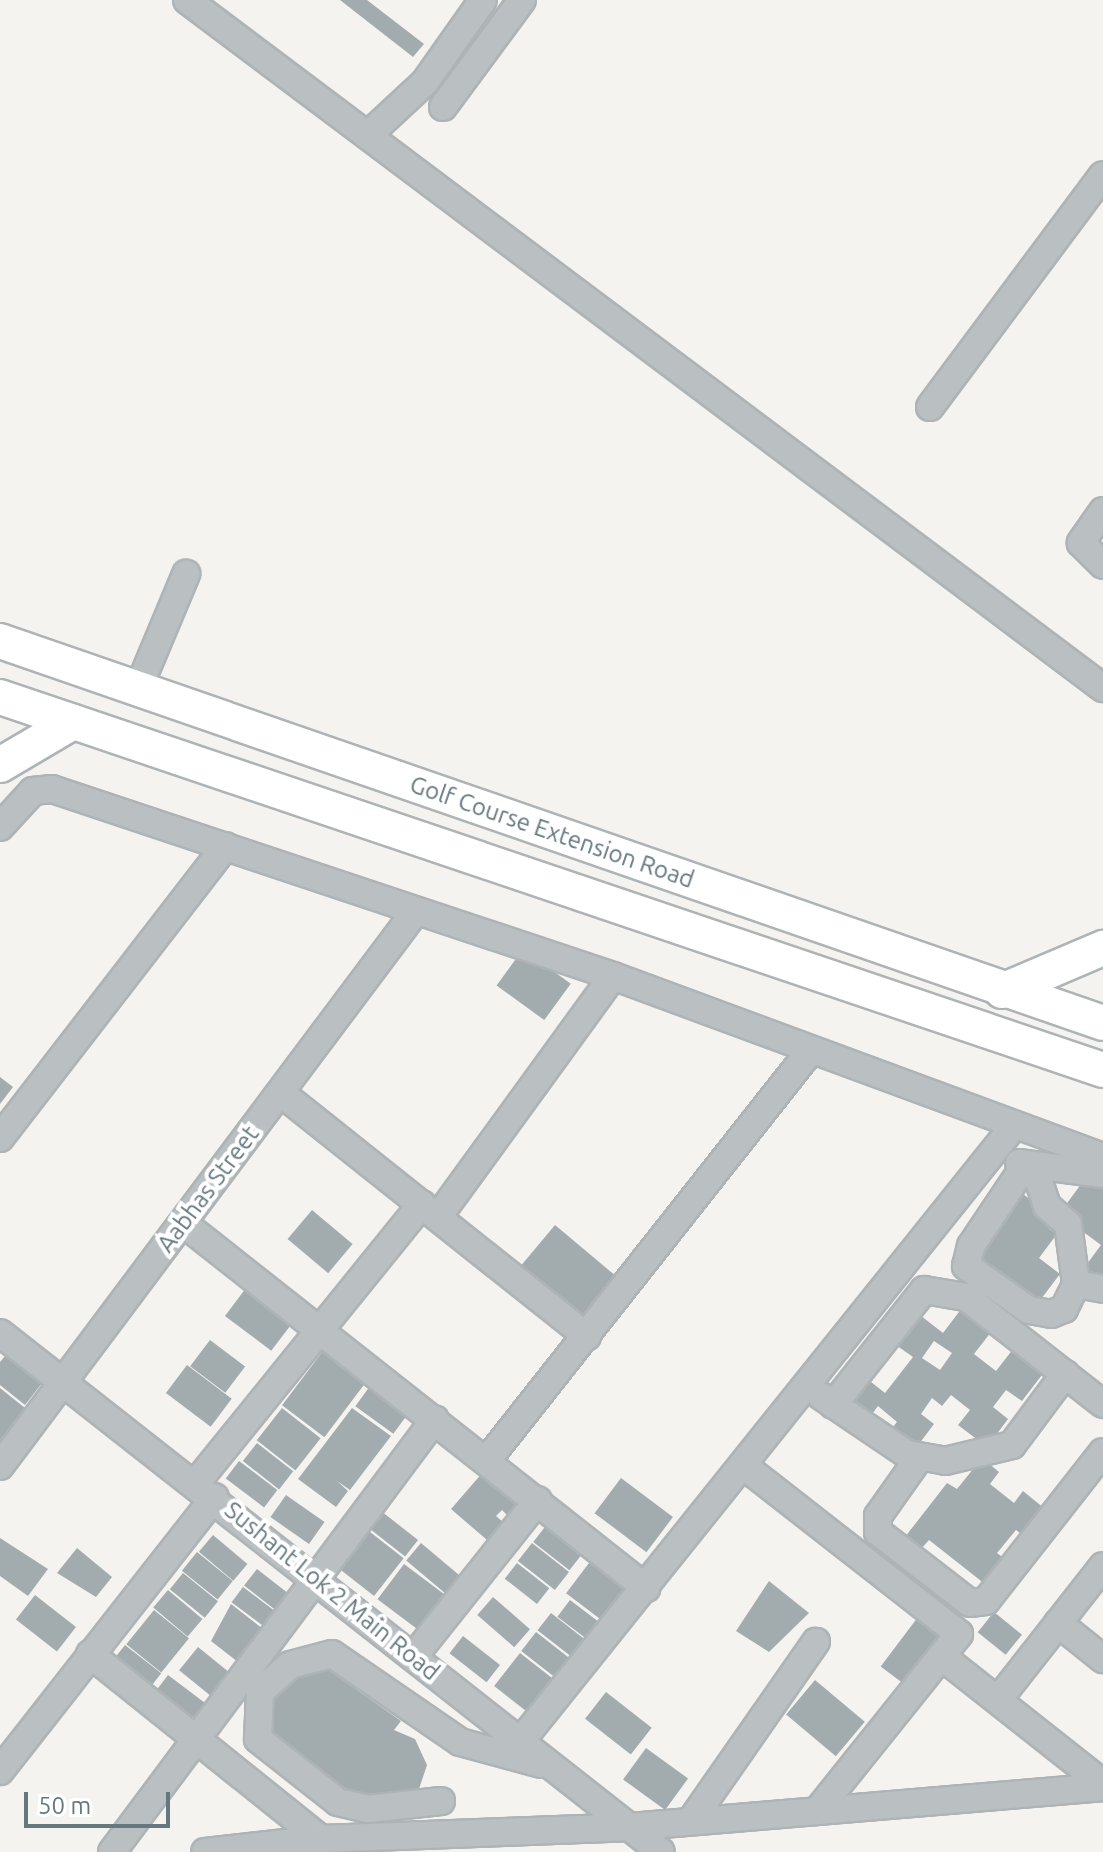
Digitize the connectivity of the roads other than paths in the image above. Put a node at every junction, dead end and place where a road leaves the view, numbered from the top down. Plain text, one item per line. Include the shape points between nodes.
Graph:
1 (187, 0) edge
2 (483, 0) edge
3 (522, 0) edge
4 (443, 107) dead end
5 (368, 135) junction
6 (1103, 175) edge
7 (930, 407) dead end
8 (1103, 511) edge
9 (1103, 565) edge
10 (186, 574) dead end
11 (4, 651) edge
12 (1103, 688) edge
13 (138, 689) junction
14 (0, 697) edge
15 (73, 722) junction
16 (0, 765) edge
17 (0, 827) edge
18 (226, 846) junction
19 (415, 912) junction
20 (1103, 948) edge
21 (613, 976) junction
22 (1002, 991) junction
23 (1103, 1023) edge
24 (811, 1050) junction
25 (1103, 1070) edge
26 (281, 1093) junction
27 (1013, 1127) junction
28 (0, 1138) edge
29 (994, 1152) junction
30 (1103, 1157) edge
31 (1030, 1165) junction
32 (1103, 1174) edge
33 (430, 1210) junction
34 (183, 1223) junction
35 (1076, 1284) junction
36 (1103, 1289) edge
37 (318, 1327) junction
38 (0, 1333) edge
39 (587, 1336) junction
40 (1065, 1374) junction
41 (63, 1381) junction
42 (808, 1387) junction
43 (1103, 1404) edge
44 (833, 1405) junction
45 (435, 1419) junction
46 (1103, 1452) edge
47 (919, 1458) junction
48 (488, 1459) junction
49 (0, 1466) edge
50 (744, 1466) junction
51 (206, 1490) junction
52 (538, 1500) junction
53 (1103, 1566) edge
54 (316, 1577) junction
55 (646, 1588) junction
56 (1058, 1623) junction
57 (816, 1642) dead end
58 (90, 1654) junction
59 (414, 1656) junction
60 (945, 1659) junction
61 (1103, 1659) edge
62 (998, 1700) junction
63 (197, 1738) junction
64 (520, 1742) junction
65 (552, 1766) junction
66 (0, 1771) edge
67 (1103, 1786) edge
68 (441, 1801) dead end
69 (817, 1811) junction
70 (693, 1818) junction
71 (628, 1827) junction
72 (321, 1839) junction
73 (267, 1850) edge
74 (112, 1852) edge
75 (205, 1852) edge
76 (661, 1852) edge

1 - 5 street
2 - 5 street via 425,82
3 - 4 street
5 - 12 street
6 - 7 street
8 - 9 street via 1081,543
10 - 13 street
11 - 13 main road, Golf Course Extension Road
13 - 22 main road, Golf Course Extension Road
14 - 15 main road, Golf Course Extension Road
15 - 16 main road
15 - 25 main road, Golf Course Extension Road
17 - 18 street via 33,791 52,789
18 - 19 street
18 - 28 street
19 - 21 street
19 - 26 street, Aabhas Street
20 - 22 main road
21 - 24 street
21 - 33 street
22 - 23 main road, Golf Course Extension Road
24 - 27 street
24 - 39 street
26 - 33 street
26 - 34 street, Aabhas Street
27 - 29 street
27 - 30 street
29 - 31 street
29 - 42 street
31 - 32 street via 1069,1164
31 - 35 street via 1047,1206 1068,1224
31 - 35 street via 971,1246 966,1266 1029,1310 1051,1314 1064,1309
33 - 37 street
33 - 39 street
34 - 37 street
34 - 41 street, Aabhas Street
35 - 36 street
37 - 45 street
37 - 51 street
38 - 41 street, Sushant Lok 2 Main Road
39 - 48 street
40 - 43 street
40 - 44 street via 966,1297 924,1290
40 - 47 street via 1012,1445 945,1461
41 - 49 street, Aabhas Street
41 - 51 street, Sushant Lok 2 Main Road
42 - 44 street
42 - 50 street
44 - 47 street
45 - 48 street
45 - 54 street
46 - 47 street via 986,1601 970,1603 878,1532 878,1516
48 - 52 street
50 - 55 street
50 - 60 street via 945,1616 959,1634
51 - 54 street, Sushant Lok 2 Main Road
51 - 58 street
52 - 55 street
52 - 59 street
53 - 56 street
54 - 59 street, Sushant Lok 2 Main Road
54 - 63 street
55 - 64 street
56 - 61 street
56 - 62 street
57 - 70 street
58 - 63 street
58 - 66 street
59 - 64 street, Sushant Lok 2 Main Road
60 - 62 street
60 - 69 street
62 - 67 street
63 - 72 street
63 - 74 street
64 - 65 street, Sushant Lok 2 Main Road
65 - 68 street via 460,1742 332,1654 290,1665 260,1692 258,1739 338,1802 368,1809
65 - 71 street, Sushant Lok 2 Main Road
67 - 69 street
69 - 70 street
70 - 71 street
71 - 72 street
71 - 76 street, Sushant Lok 2 Main Road
72 - 73 street
73 - 75 street

